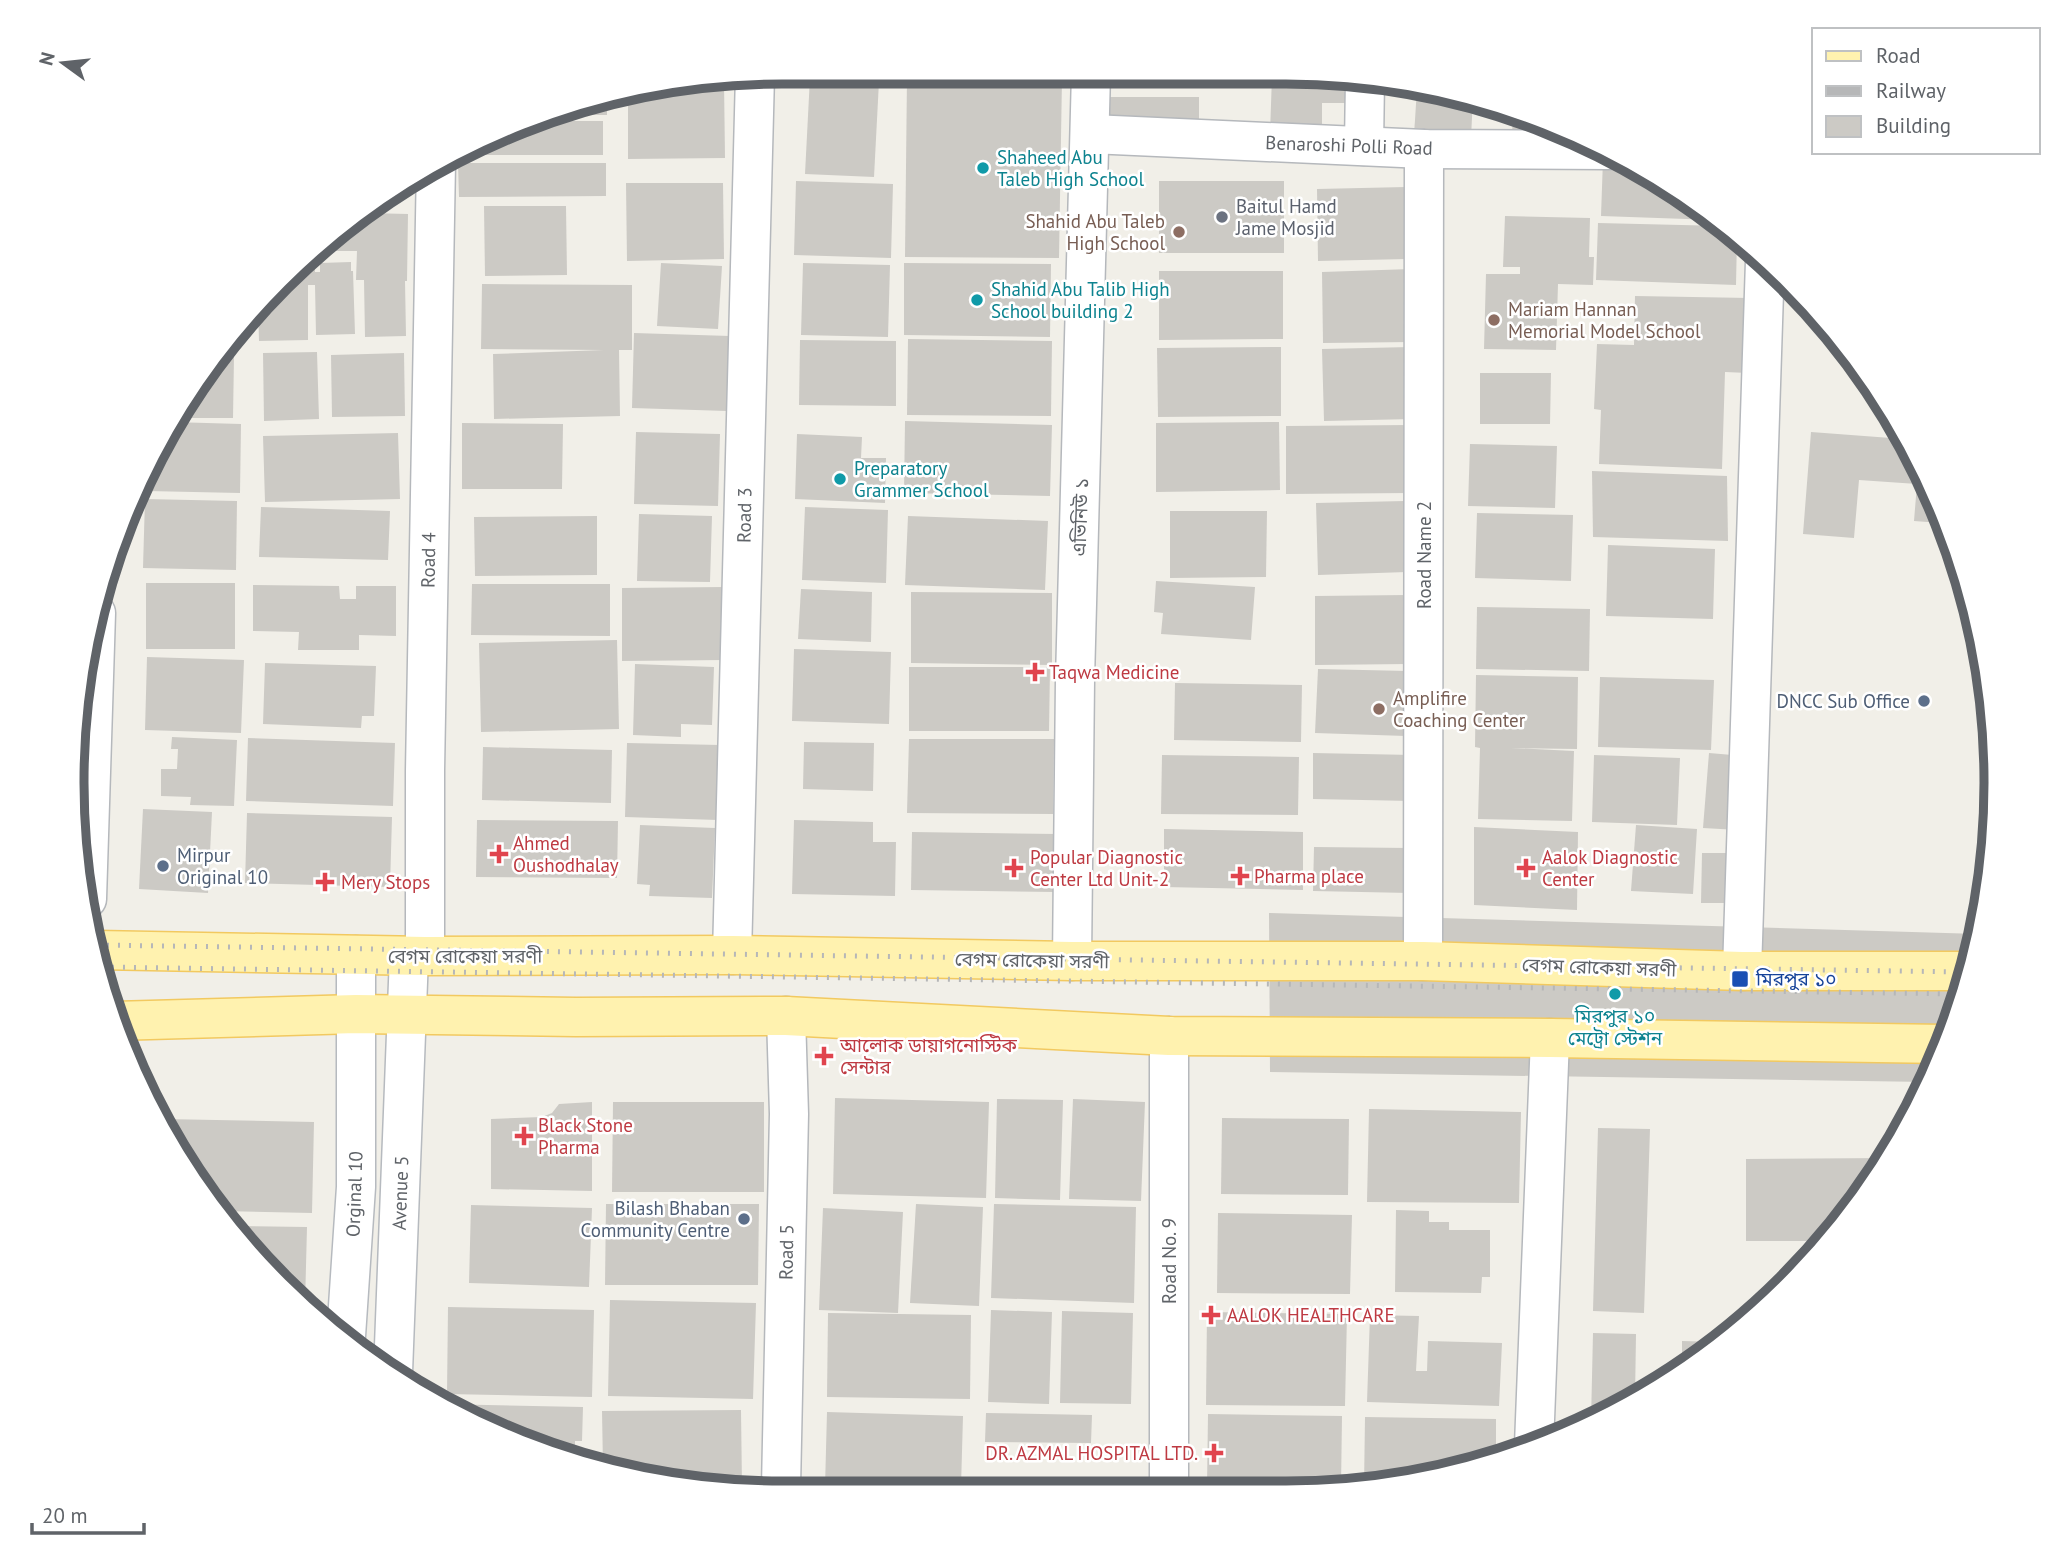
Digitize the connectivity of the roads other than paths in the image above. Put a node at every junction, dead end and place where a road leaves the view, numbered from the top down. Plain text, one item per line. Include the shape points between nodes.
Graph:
1 (1091, 84) edge
2 (755, 85) edge
3 (1365, 89) edge
4 (1091, 134) junction
5 (1364, 146) junction
6 (1424, 149) junction
7 (1581, 150) edge
8 (436, 177) edge
9 (1765, 275) edge
10 (94, 662) edge
11 (88, 858) edge
12 (105, 950) edge
13 (732, 955) junction
14 (356, 956) junction
15 (417, 956) junction
16 (1072, 961) junction
17 (1423, 961) junction
18 (1742, 971) junction
19 (1958, 971) edge
20 (407, 1014) junction
21 (786, 1016) junction
22 (126, 1022) edge
23 (356, 1033) junction
24 (1169, 1036) junction
25 (1550, 1038) junction
26 (1933, 1044) edge
27 (347, 1328) edge
28 (393, 1363) edge
29 (1534, 1435) edge
30 (780, 1481) edge
31 (1168, 1481) edge

1 - 4 street, এভিনিউ ১
2 - 13 street, Road 3
3 - 5 street
4 - 5 street, Benaroshi Polli Road
4 - 16 street, এভিনিউ ১
5 - 6 street, Benaroshi Polli Road
6 - 7 street, Benaroshi Polli Road
6 - 17 street, Road Name 2
8 - 15 street, Road 4 via 425,771
9 - 18 street
10 - 11 street
12 - 14 main road, বেগম রোকেয়া সরণী
13 - 15 main road, বেগম রোকেয়া সরণী
13 - 16 main road, বেগম রোকেয়া সরণী
14 - 15 main road, বেগম রোকেয়া সরণী
14 - 23 street, Orginal 10
15 - 20 street, Road 4
16 - 17 main road, বেগম রোকেয়া সরণী
17 - 18 main road, বেগম রোকেয়া সরণী
18 - 19 main road, বেগম রোকেয়া সরণী
20 - 21 main road
20 - 23 main road
20 - 28 street, Avenue 5
21 - 24 main road
21 - 30 street, Road 5 via 789,1114
22 - 23 main road
23 - 27 street, Orginal 10 via 356,1187
24 - 25 main road
24 - 31 street, Road No. 9
25 - 26 main road
25 - 29 street

